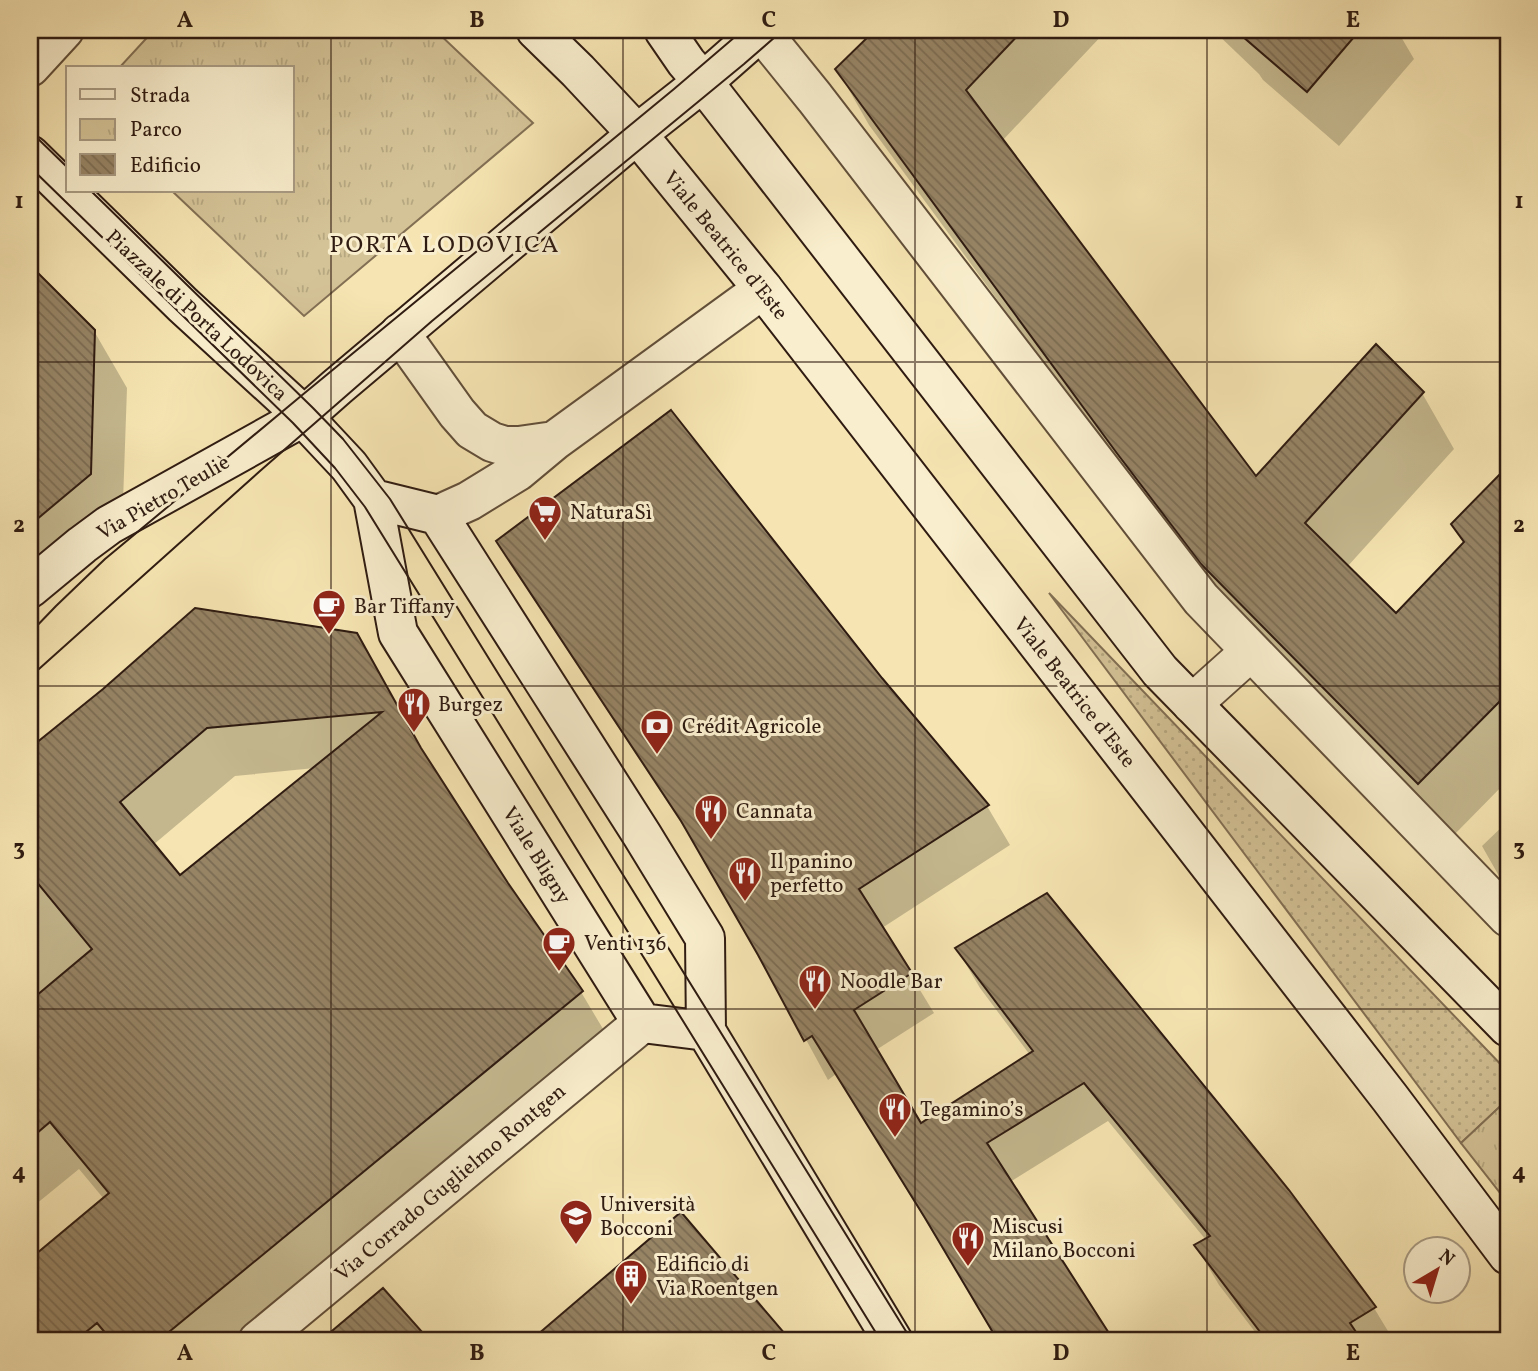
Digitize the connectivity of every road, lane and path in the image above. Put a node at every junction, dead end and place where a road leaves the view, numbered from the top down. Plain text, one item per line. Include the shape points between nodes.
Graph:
1 (64, 30) edge
2 (536, 30) edge
3 (664, 30) edge
4 (761, 30) edge
5 (30, 67) edge
6 (703, 82) junction
7 (637, 134) junction
8 (30, 155) edge
9 (66, 190) edge
10 (68, 192) edge
11 (763, 289) junction
12 (400, 333) junction
13 (303, 417) junction
14 (554, 441) junction
15 (373, 499) junction
16 (438, 515) junction
17 (30, 588) edge
18 (398, 633) joint
19 (1251, 651) junction
20 (1192, 704) junction
21 (1508, 917) edge
22 (1502, 1009) edge
23 (642, 1023) junction
24 (706, 1031) junction
25 (1508, 1255) edge
26 (258, 1341) edge
27 (893, 1341) edge

1 - 5 street
2 - 7 street
3 - 6 street
4 - 6 street, Piazzale di Porta Lodovica
4 - 19 street via 1201,599
6 - 7 street, Piazzale di Porta Lodovica
6 - 20 street via 1160,671
7 - 11 street, Viale Beatrice d'Este
7 - 12 street, Piazzale di Porta Lodovica
8 - 9 street, Piazzale di Porta Lodovica
10 - 13 street, Piazzale di Porta Lodovica
11 - 14 street
11 - 25 street, Viale Beatrice d'Este
12 - 13 street, Piazzale di Porta Lodovica
12 - 14 street via 472,430 505,446
13 - 15 street, Piazzale di Porta Lodovica
13 - 17 street, Via Pietro Teuliè via 109,525
14 - 16 street via 518,471
15 - 16 street
15 - 18 street, Piazzale di Porta Lodovica
16 - 24 street via 705,938
18 - 23 street, Viale Bligny
19 - 20 street
19 - 21 street
20 - 22 street
23 - 24 street
23 - 26 street, Via Corrado Guglielmo Rontgen
24 - 27 street

